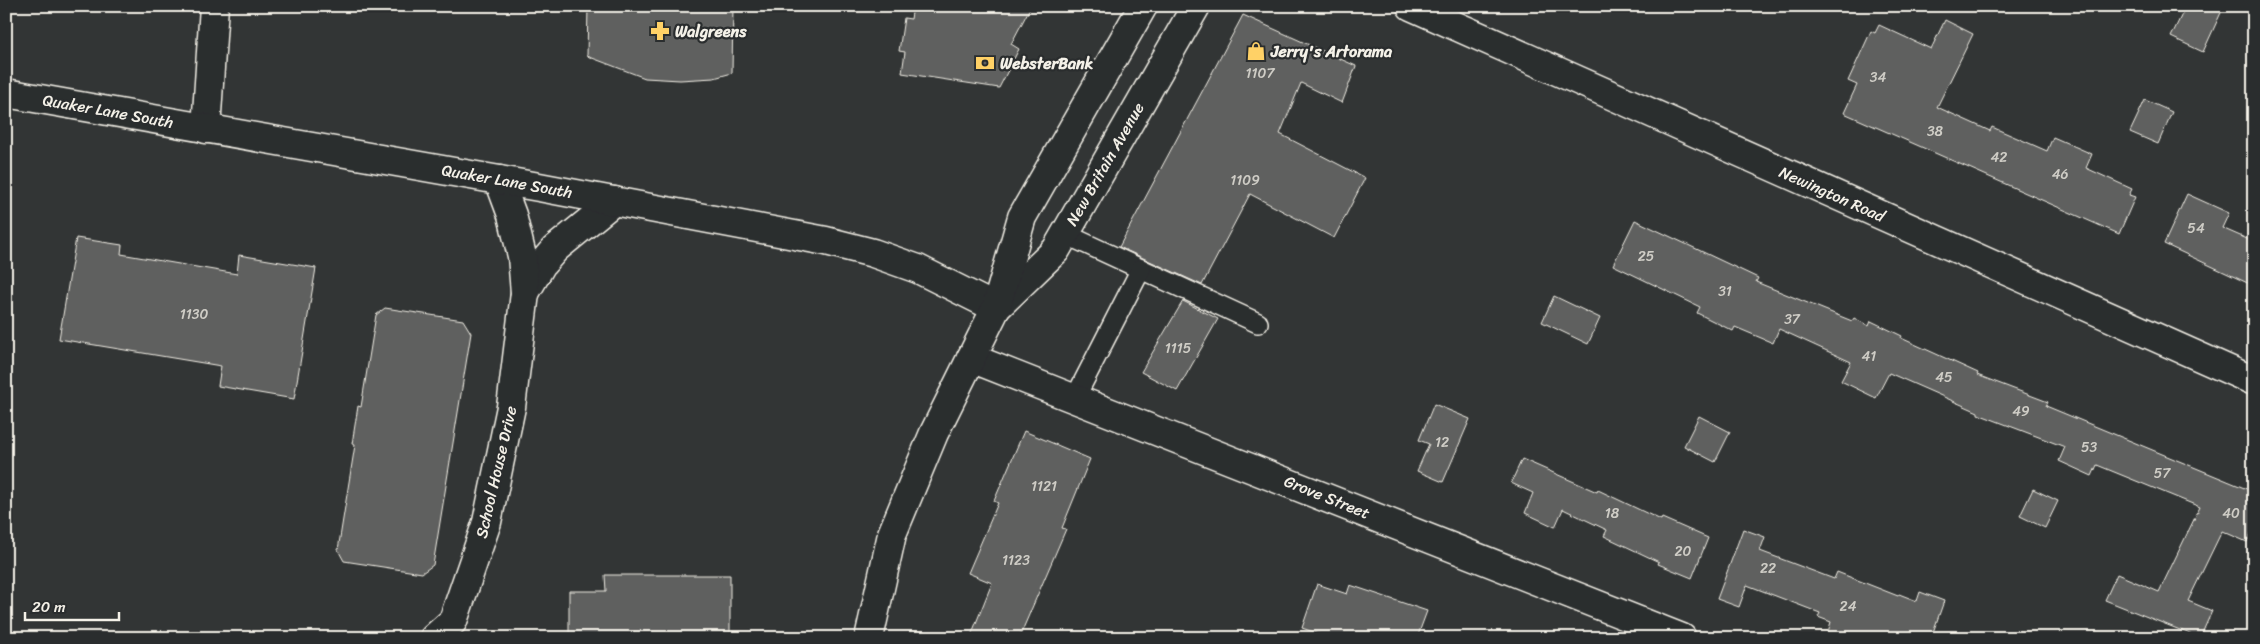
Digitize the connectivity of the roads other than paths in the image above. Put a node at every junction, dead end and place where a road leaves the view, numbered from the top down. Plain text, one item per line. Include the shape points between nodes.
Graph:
1 (214, 6) edge
2 (1143, 6) edge
3 (1196, 6) edge
4 (1411, 6) edge
5 (6, 93) edge
6 (206, 129) junction
7 (499, 180) junction
8 (614, 201) junction
9 (1065, 234) junction
10 (1141, 269) junction
11 (526, 293) junction
12 (996, 308) junction
13 (1258, 323) dead end
14 (971, 358) junction
15 (2254, 381) edge
16 (1075, 398) junction
17 (434, 638) edge
18 (869, 638) edge
19 (1682, 638) edge

1 - 6 main road
2 - 12 main road, New Britain Avenue via 1022,217
3 - 9 main road, New Britain Avenue
4 - 15 main road, Newington Road
5 - 6 main road, Quaker Lane South
6 - 7 main road, Quaker Lane South
7 - 8 main road, Quaker Lane South
7 - 11 main road, School House Drive via 522,256
8 - 11 main road, School House Drive via 555,249 542,264
8 - 12 main road, Quaker Lane South via 826,241 873,253 918,269
9 - 10 lane
9 - 12 main road, New Britain Avenue via 1056,250
10 - 13 lane
10 - 16 lane
11 - 17 main road, School House Drive via 511,407 487,522 453,621
12 - 14 main road, New Britain Avenue
14 - 16 main road, Grove Street
14 - 18 main road, New Britain Avenue via 934,433 892,534
16 - 19 main road, Grove Street

